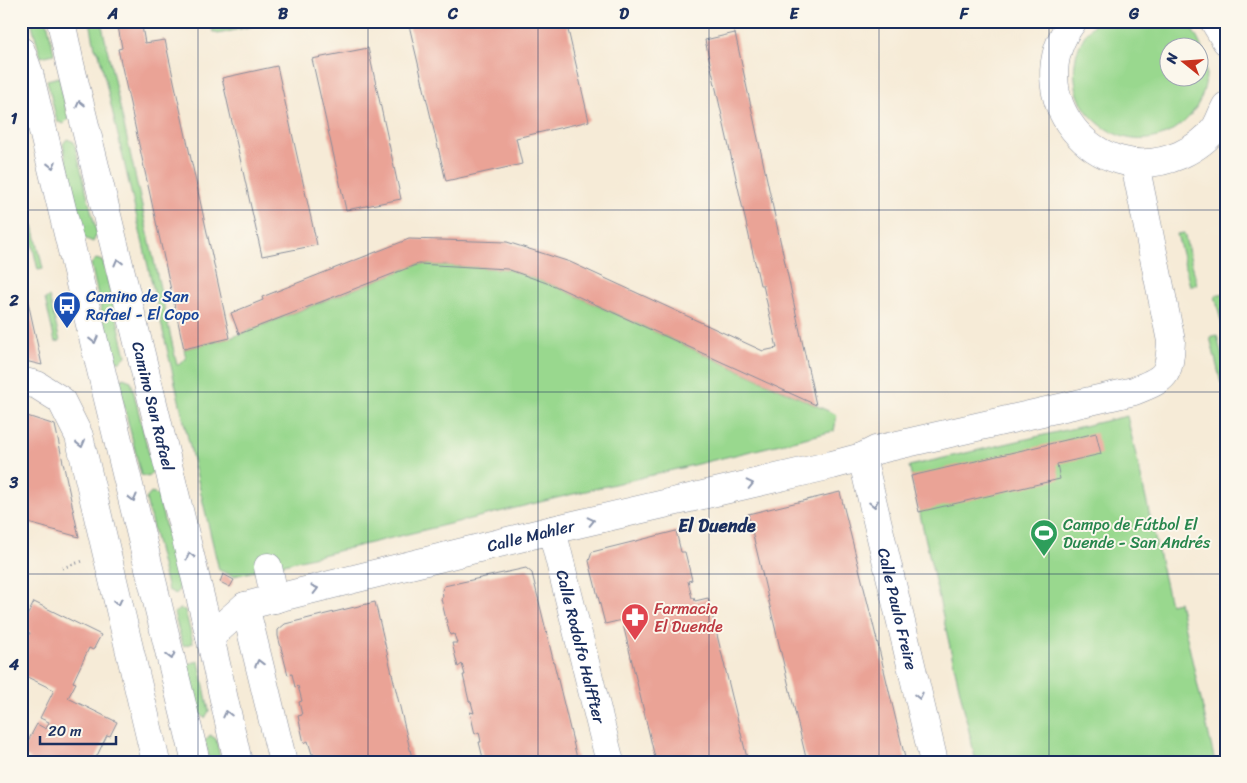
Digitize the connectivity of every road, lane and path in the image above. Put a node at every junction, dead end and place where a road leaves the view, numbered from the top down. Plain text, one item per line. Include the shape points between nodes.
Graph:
1 (61, 21) edge
2 (1073, 21) edge
3 (21, 51) edge
4 (1226, 106) edge
5 (1135, 164) junction
6 (21, 381) edge
7 (862, 456) junction
8 (552, 530) junction
9 (268, 567) dead end
10 (275, 599) junction
11 (245, 606) junction
12 (210, 637) junction
13 (156, 762) edge
14 (196, 762) edge
15 (238, 762) edge
16 (283, 762) edge
17 (610, 762) edge
18 (934, 762) edge

12 -> 1 street, Camino San Rafael
2 - 5 street via 1058,49 1055,71 1057,94 1064,115 1076,134 1093,148 1113,159
3 -> 14 street via 32,82
4 - 5 street via 1215,128 1192,149 1165,161
5 - 7 street, Calle Mahler via 1171,341 1169,368 1156,382 1134,391 876,450
6 -> 13 street via 37,385 62,400 80,436
8 -> 7 street, Calle Mahler
7 -> 18 street, Calle Paulo Freire
10 -> 8 street, Calle Mahler
8 - 17 street, Calle Rodolfo Halffter
9 - 10 street
10 - 11 street, Calle Mahler
11 - 12 street, Calle Mahler
16 -> 11 street
15 -> 12 street, Camino San Rafael

